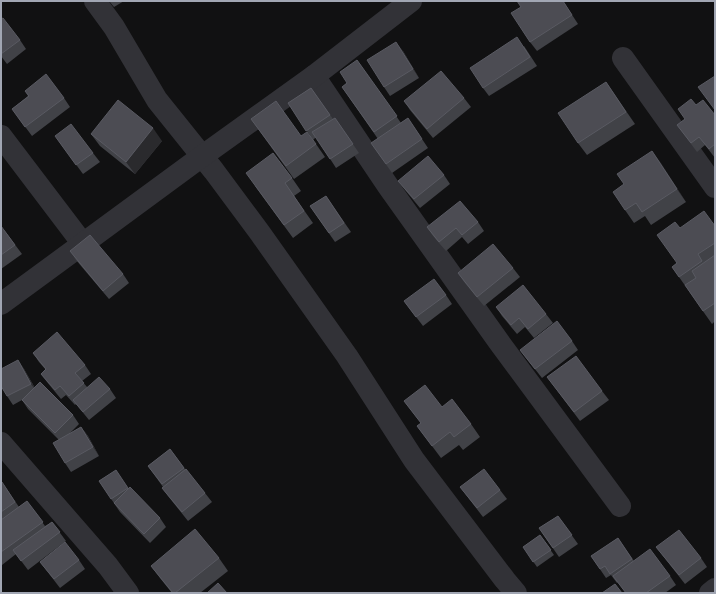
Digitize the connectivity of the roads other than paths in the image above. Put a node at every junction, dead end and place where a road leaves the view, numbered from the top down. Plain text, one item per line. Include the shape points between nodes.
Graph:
1 (95, 1) edge
2 (411, 1) edge
3 (623, 58) dead end
4 (314, 76) junction
5 (1, 136) edge
6 (201, 156) junction
7 (714, 184) edge
8 (83, 244) junction
9 (1, 304) edge
10 (1, 443) edge
11 (620, 506) dead end
12 (715, 589) edge
13 (128, 593) edge
14 (516, 593) edge
15 (710, 593) edge

1 - 6 street via 114,27 157,100
2 - 4 street
3 - 7 street
4 - 6 street
4 - 11 street via 392,192
5 - 8 street
6 - 8 street
6 - 14 street via 260,233 342,349 414,460
8 - 9 street
10 - 13 street via 108,566
12 - 15 street

